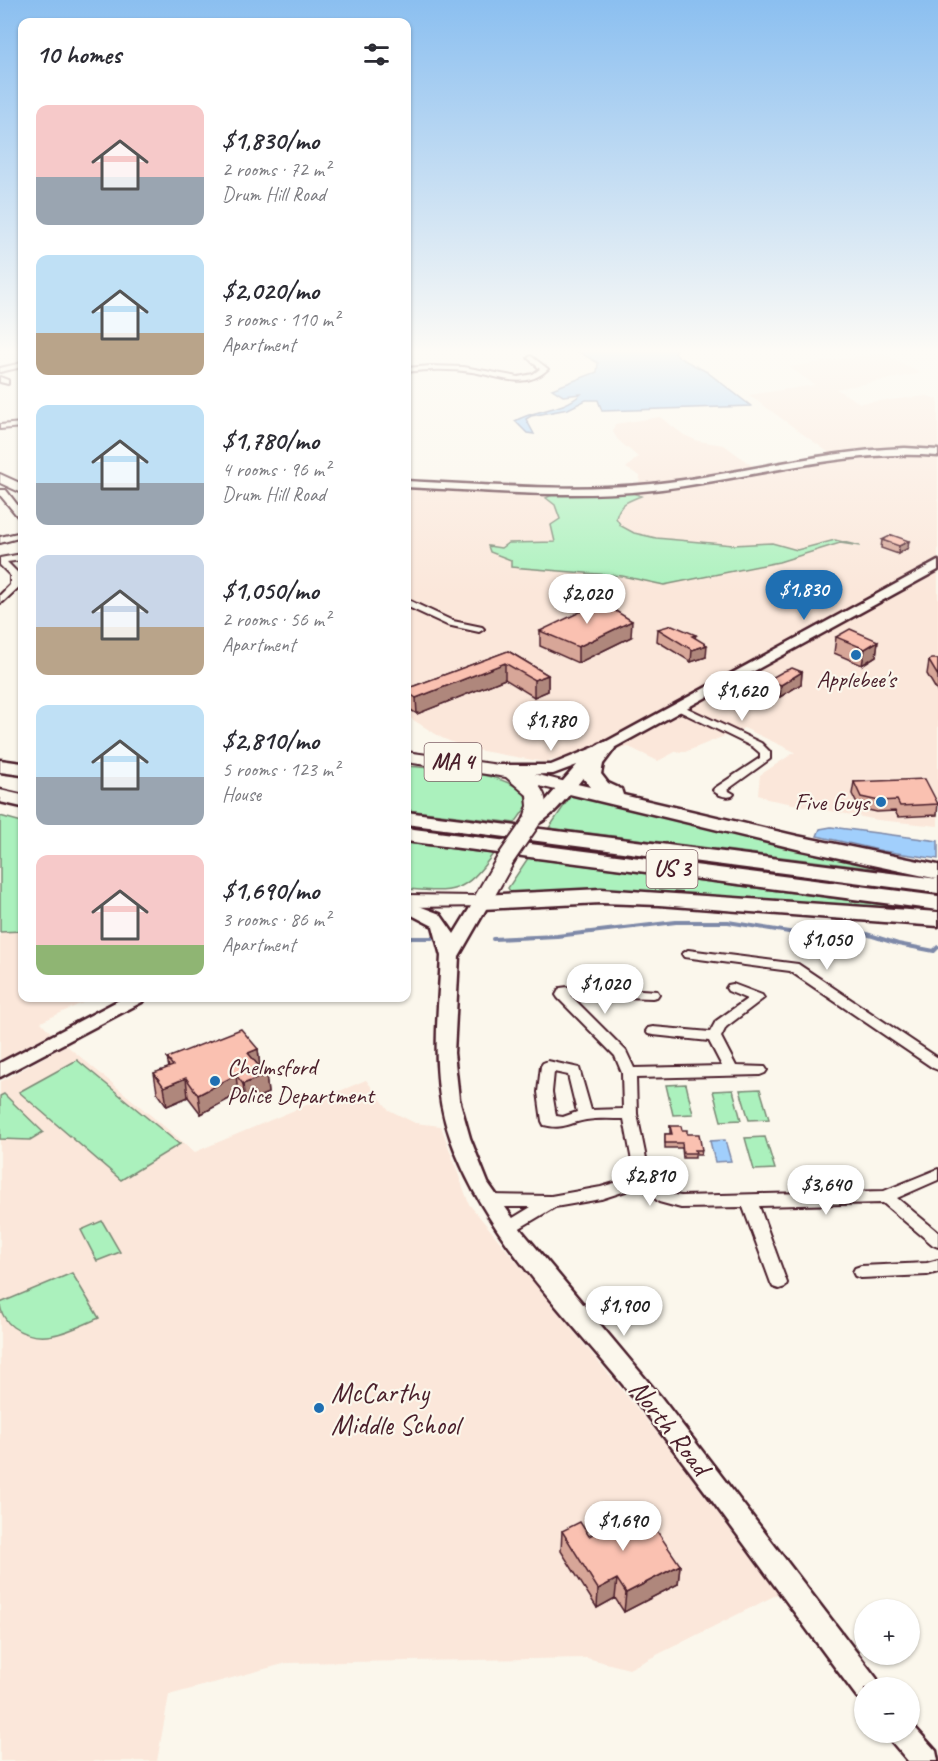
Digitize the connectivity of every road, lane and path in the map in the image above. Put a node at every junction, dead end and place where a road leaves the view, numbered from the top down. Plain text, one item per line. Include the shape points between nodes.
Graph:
1 (938, 453) edge
2 (411, 484) edge
3 (1, 488) edge
4 (18, 489) edge
5 (18, 511) edge
6 (18, 536) edge
7 (0, 540) edge
8 (18, 558) edge
9 (0, 561) edge
10 (938, 565) edge
11 (0, 600) edge
12 (411, 604) edge
13 (479, 629) dead end
14 (679, 707) junction
15 (605, 748) junction
16 (0, 754) edge
17 (18, 756) edge
18 (411, 758) edge
19 (0, 766) edge
20 (18, 768) edge
21 (499, 770) junction
22 (0, 783) edge
23 (18, 785) edge
24 (564, 787) junction
25 (728, 794) dead end
26 (0, 796) edge
27 (18, 800) edge
28 (656, 807) junction
29 (411, 819) edge
30 (531, 821) junction
31 (411, 835) edge
32 (502, 864) junction
33 (938, 872) edge
34 (938, 886) edge
35 (411, 901) edge
36 (428, 902) junction
37 (482, 902) junction
38 (938, 903) edge
39 (411, 908) edge
40 (938, 919) edge
41 (688, 954) dead end
42 (450, 956) junction
43 (733, 988) dead end
44 (652, 994) dead end
45 (129, 1002) edge
46 (653, 1031) dead end
47 (714, 1037) junction
48 (938, 1065) edge
49 (731, 1070) junction
50 (760, 1070) dead end
51 (0, 1071) edge
52 (629, 1073) junction
53 (630, 1114) junction
54 (585, 1115) dead end
55 (938, 1174) edge
56 (643, 1180) junction
57 (886, 1197) junction
58 (490, 1201) junction
59 (749, 1201) junction
60 (551, 1202) junction
61 (508, 1228) junction
62 (938, 1241) edge
63 (938, 1266) edge
64 (861, 1272) dead end
65 (779, 1283) dead end
66 (859, 1677) edge
67 (911, 1743) edge
68 (926, 1761) edge

1 - 2 street via 866,453 625,489 558,491
3 - 4 main road
3 - 5 street
6 - 7 street
8 - 9 street
9 - 11 street via 14,574 15,586
10 - 14 main road
12 - 13 street via 450,623
14 - 15 main road
14 - 25 street via 765,752 765,759 718,790
15 - 21 main road via 553,769
15 - 24 main road
15 - 28 highway via 591,766 596,783
16 - 17 highway
18 - 21 main road, MA 4
19 - 20 highway
21 - 24 main road
21 - 30 main road, MA 4 via 535,792 538,806
22 - 23 highway
24 - 28 highway
24 - 30 main road via 547,811
26 - 27 highway
28 - 33 highway via 779,840
29 - 34 highway, US 3
30 - 32 main road, MA 4, bridge
31 - 38 highway, US 3
32 - 36 main road via 476,886
32 - 37 main road, MA 4
35 - 36 main road
36 - 37 main road
37 - 40 highway via 601,896 659,898
37 - 42 main road, North Road / MA 4
39 - 42 main road, North Road / MA 4 via 442,923
41 - 48 street via 793,967
42 - 58 main road, North Road / MA 4 via 445,1053 449,1099 472,1166
43 - 47 street via 757,998 721,1024
44 - 52 street via 576,990 565,991 563,995 621,1054
45 - 51 main road
46 - 47 street
47 - 49 street
49 - 50 street
49 - 52 street
52 - 53 street
53 - 54 street
53 - 56 street
55 - 57 street
56 - 59 street via 664,1198 681,1202
56 - 60 street
57 - 59 street
57 - 62 street
58 - 60 street
58 - 61 main road, North Road / MA 4
59 - 65 street
60 - 61 street
61 - 66 main road, North Road / MA 4 via 652,1402
63 - 64 street
67 - 68 main road

